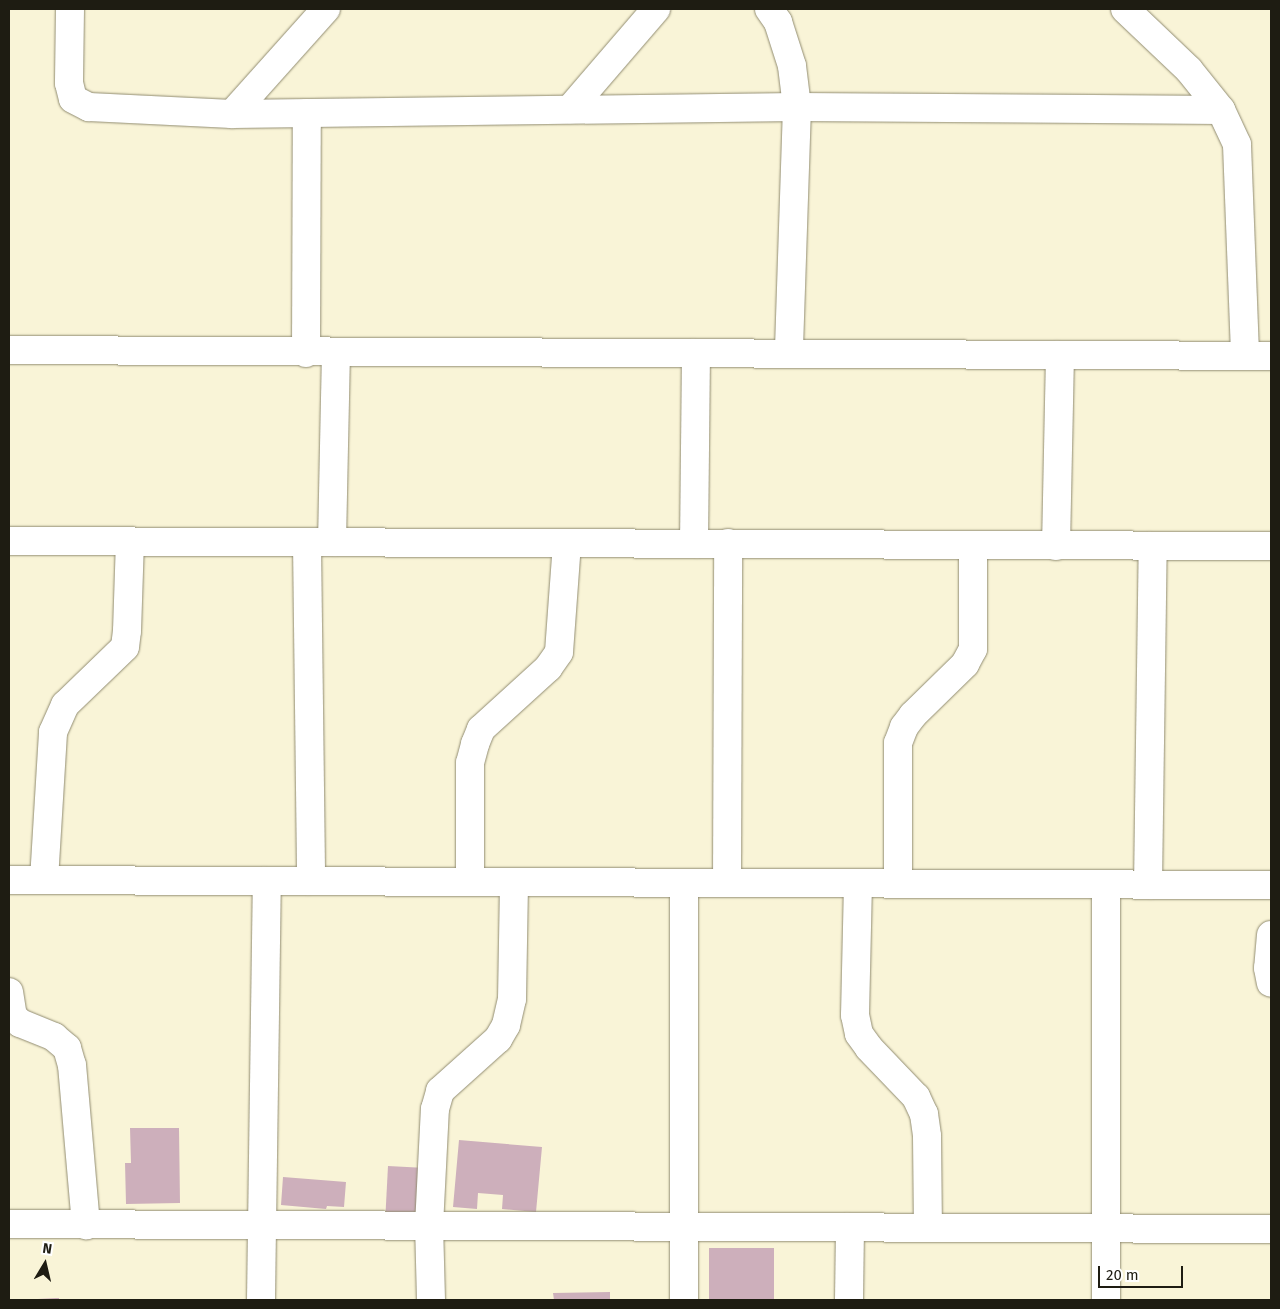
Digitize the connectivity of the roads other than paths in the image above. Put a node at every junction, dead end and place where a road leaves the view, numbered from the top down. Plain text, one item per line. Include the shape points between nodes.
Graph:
1 (70, 9) edge
2 (326, 9) edge
3 (656, 9) edge
4 (769, 9) edge
5 (1125, 9) edge
6 (797, 107) junction
7 (570, 109) junction
8 (1221, 110) junction
9 (307, 112) junction
10 (232, 114) junction
11 (9, 350) edge
12 (306, 353) junction
13 (696, 353) junction
14 (336, 354) junction
15 (789, 354) junction
16 (1060, 355) junction
17 (1258, 356) edge
18 (9, 541) edge
19 (130, 542) junction
20 (319, 542) junction
21 (567, 544) junction
22 (694, 544) junction
23 (728, 544) junction
24 (973, 545) junction
25 (1056, 546) junction
26 (1153, 546) junction
27 (1271, 546) edge
28 (9, 880) edge
29 (44, 880) junction
30 (267, 881) junction
31 (311, 881) junction
32 (470, 882) junction
33 (514, 882) junction
34 (684, 883) junction
35 (727, 883) junction
36 (858, 883) junction
37 (898, 884) junction
38 (1106, 885) junction
39 (1148, 885) junction
40 (1271, 886) edge
41 (1271, 935) edge
42 (1271, 983) edge
43 (9, 992) edge
44 (9, 1224) edge
45 (86, 1225) junction
46 (262, 1225) junction
47 (429, 1226) junction
48 (684, 1226) junction
49 (850, 1227) junction
50 (928, 1227) junction
51 (1106, 1228) junction
52 (1271, 1229) edge
53 (261, 1300) edge
54 (431, 1300) edge
55 (684, 1300) edge
56 (848, 1300) edge
57 (1106, 1300) edge

1 - 10 street via 69,83 73,99 89,107
2 - 10 street
3 - 7 street
4 - 6 street via 778,22 790,59
5 - 8 street via 1189,70
6 - 7 street
6 - 8 street
6 - 15 street
7 - 9 street
8 - 17 street via 1238,145
9 - 10 street
9 - 12 street
11 - 12 street
12 - 14 street
13 - 14 street
13 - 15 street
13 - 22 street
14 - 20 street
15 - 16 street
16 - 17 street
16 - 25 street
18 - 19 street
19 - 20 street
19 - 29 street via 125,647 64,704 53,732
20 - 21 street
20 - 31 street
21 - 22 street
21 - 32 street via 559,652 548,668 481,729 475,744 470,763
22 - 23 street
23 - 24 street
23 - 35 street
24 - 25 street
24 - 37 street via 972,649 965,664 913,715 898,743
25 - 26 street
26 - 27 street
26 - 39 street
28 - 29 street
29 - 30 street
30 - 31 street
30 - 46 street
31 - 32 street
32 - 33 street
33 - 34 street
33 - 47 street via 512,999 506,1025 498,1039 440,1091 435,1109
34 - 35 street
34 - 48 street
35 - 36 street
36 - 37 street
36 - 50 street via 855,1015 859,1034 916,1097 924,1114
37 - 38 street
38 - 39 street
38 - 51 street
39 - 40 street
41 - 42 street via 1268,968
43 - 45 street via 12,1016 20,1023 54,1037 67,1048 72,1065
44 - 45 street
45 - 46 street
46 - 47 street
46 - 53 street
47 - 48 street
47 - 54 street
48 - 49 street
48 - 55 street
49 - 50 street
49 - 56 street
50 - 51 street
51 - 52 street
51 - 57 street

